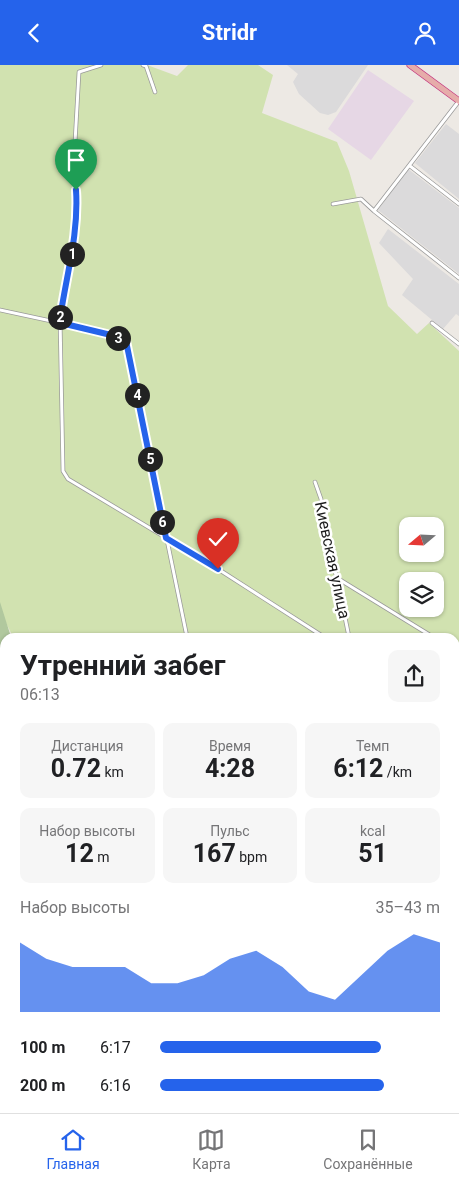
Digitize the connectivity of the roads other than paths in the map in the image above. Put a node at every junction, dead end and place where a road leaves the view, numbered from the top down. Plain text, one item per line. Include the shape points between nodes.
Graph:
1 (101, 65) edge
2 (143, 65) edge
3 (410, 65) edge
4 (155, 92) dead end
5 (459, 101) edge
6 (410, 166) junction
7 (332, 204) dead end
8 (459, 204) edge
9 (374, 211) junction
10 (459, 278) edge
11 (0, 310) edge
12 (61, 323) junction
13 (432, 323) dead end
14 (459, 345) edge
15 (315, 482) dead end
16 (166, 538) junction
17 (337, 578) junction
18 (186, 633) edge
19 (318, 633) edge
20 (348, 633) edge
21 (426, 633) edge

1 - 12 street via 79,72 74,160 77,220
2 - 4 street
3 - 5 highway
5 - 6 street
6 - 8 street
6 - 9 street
7 - 9 street via 361,199
9 - 10 street
11 - 12 street
12 - 16 street via 126,341
12 - 16 street via 64,471 68,479
13 - 14 street
15 - 17 street, Киевская улица via 321,499 326,542
16 - 18 street
16 - 19 street
17 - 20 street, Киевская улица
17 - 21 street

